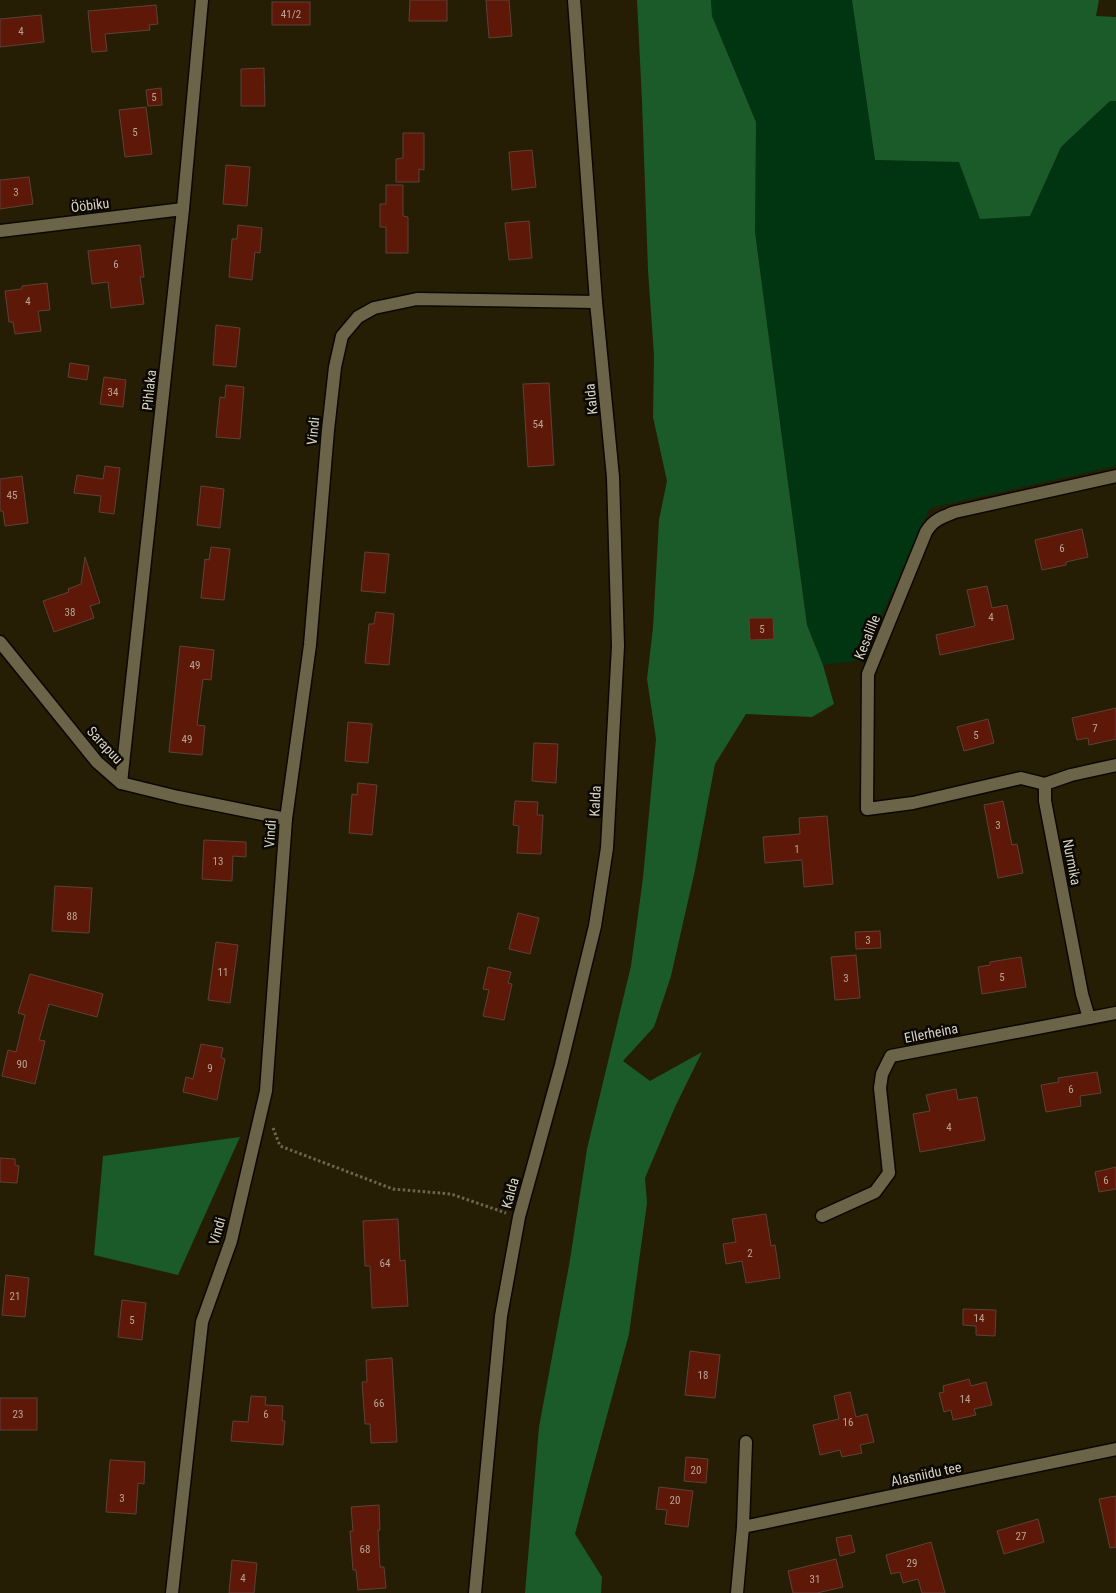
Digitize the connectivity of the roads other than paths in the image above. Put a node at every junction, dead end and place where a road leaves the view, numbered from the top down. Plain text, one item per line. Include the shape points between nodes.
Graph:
1 (202, 0) edge
2 (574, 0) edge
3 (183, 209) junction
4 (0, 231) edge
5 (596, 302) junction
6 (1116, 476) edge
7 (0, 642) edge
8 (1116, 766) edge
9 (122, 783) junction
10 (1045, 784) junction
11 (286, 819) junction
12 (1116, 1013) edge
13 (1089, 1018) junction
14 (822, 1216) dead end
15 (746, 1442) dead end
16 (1116, 1449) edge
17 (743, 1527) junction
18 (172, 1593) edge
19 (475, 1593) edge
20 (737, 1593) edge

1 - 3 street, Pihlaka
2 - 5 street, Kalda
3 - 4 street, Ööbiku
3 - 9 street, Pihlaka
5 - 11 street, Vindi via 417,299 374,308 358,317 342,336 328,430 310,645
5 - 19 street, Kalda via 614,477 618,646 607,848 588,954 519,1217 501,1316
6 - 10 street, Kesalille via 955,512 937,519 926,532 868,674 867,809 913,803 1022,778
7 - 9 street, Sarapuu via 97,762
8 - 10 street
9 - 11 street, Sarapuu
10 - 13 street, Nurmika via 1045,801
11 - 18 street, Vindi via 267,1081 231,1242 202,1322
12 - 13 street, Ellerheina
13 - 14 street, Ellerheina via 891,1056 882,1074 880,1088 889,1173 875,1192
15 - 17 street
16 - 17 street, Alasniidu tee
17 - 20 street

